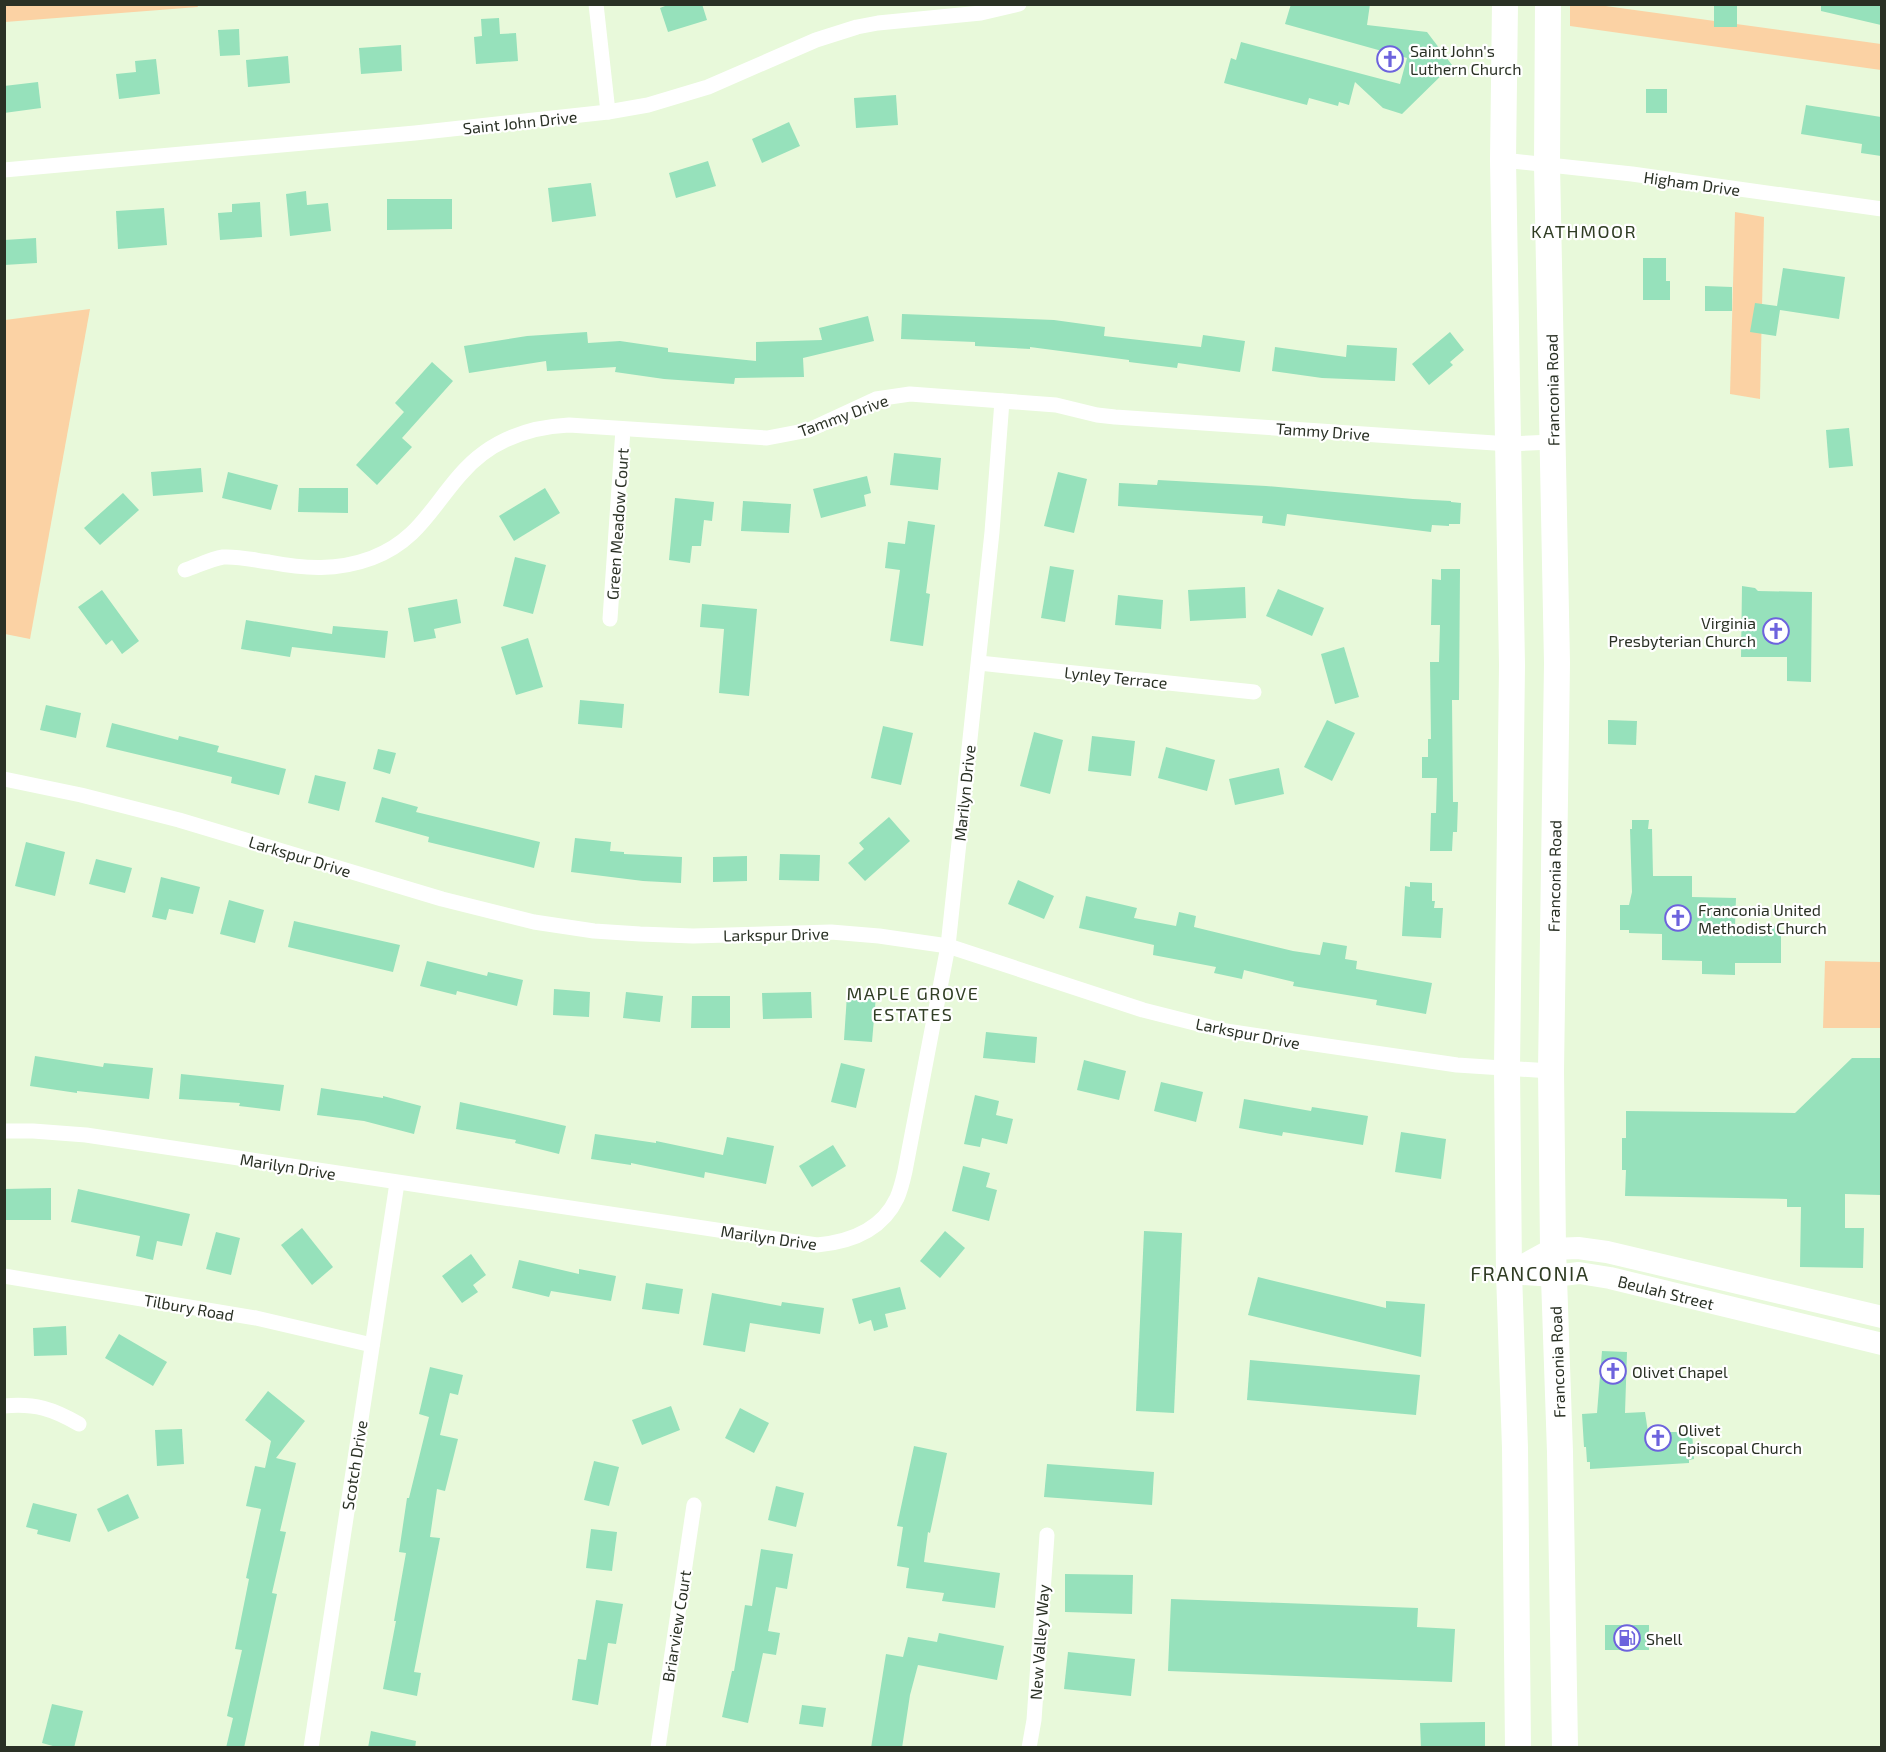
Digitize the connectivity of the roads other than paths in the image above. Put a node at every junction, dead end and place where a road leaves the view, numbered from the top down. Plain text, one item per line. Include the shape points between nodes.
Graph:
1 (596, 4) edge
2 (1019, 4) edge
3 (1505, 4) edge
4 (1548, 4) edge
5 (608, 112) junction
6 (1503, 160) junction
7 (1547, 165) junction
8 (4, 170) edge
9 (1881, 209) edge
10 (1002, 400) junction
11 (623, 429) junction
12 (1553, 442) junction
13 (1509, 444) junction
14 (184, 570) dead end
15 (610, 619) dead end
16 (979, 663) junction
17 (1254, 692) dead end
18 (4, 779) edge
19 (948, 946) junction
20 (1507, 1068) junction
21 (1551, 1071) junction
22 (4, 1131) edge
23 (397, 1183) junction
24 (1552, 1249) junction
25 (1509, 1273) junction
26 (4, 1276) edge
27 (1554, 1276) junction
28 (1881, 1317) edge
29 (1881, 1344) edge
30 (372, 1345) junction
31 (4, 1406) edge
32 (79, 1424) dead end
33 (694, 1505) dead end
34 (1047, 1535) dead end
35 (311, 1748) edge
36 (658, 1748) edge
37 (1029, 1748) edge
38 (1518, 1748) edge
39 (1565, 1748) edge

1 - 5 street
2 - 5 street, Saint John Drive via 981,14 857,27 816,40 708,87
3 - 6 main road
4 - 7 main road, Franconia Road
5 - 8 street, Saint John Drive
6 - 7 street, Higham Drive
6 - 13 main road
7 - 9 street, Higham Drive
7 - 12 main road, Franconia Road
10 - 11 street, Tammy Drive via 891,396 808,430 767,438
10 - 13 street, Tammy Drive via 1056,405 1115,417
10 - 16 street, Marilyn Drive
11 - 14 street, Tammy Drive via 552,426 504,440 467,467 411,535 349,566 312,569 221,557
11 - 15 street, Green Meadow Court
12 - 13 street, Tammy Drive
12 - 21 main road, Franconia Road via 1557,663
13 - 20 main road via 1512,665
16 - 17 street, Lynley Terrace
16 - 19 street, Marilyn Drive
18 - 19 street, Larkspur Drive via 179,820 442,899 534,922 651,935 831,933
19 - 20 street, Larkspur Drive via 1143,1010 1226,1031 1457,1065
19 - 23 street, Marilyn Drive via 903,1180 888,1212 859,1236 817,1245
20 - 21 street, Larkspur Drive
20 - 25 main road
21 - 24 main road, Franconia Road
22 - 23 street, Marilyn Drive via 86,1135
23 - 30 street, Scotch Drive
24 - 25 main road, Beulah Street
24 - 27 main road, Franconia Road
24 - 28 main road, Beulah Street via 1607,1252
25 - 27 main road, Beulah Street
25 - 38 main road
26 - 30 street, Tilbury Road via 256,1318
27 - 29 main road, Beulah Street via 1579,1273 1610,1278
27 - 39 main road, Franconia Road
30 - 35 street, Scotch Drive
31 - 32 street via 28,1405 57,1411
33 - 36 street, Briarview Court
34 - 37 street, New Valley Way

